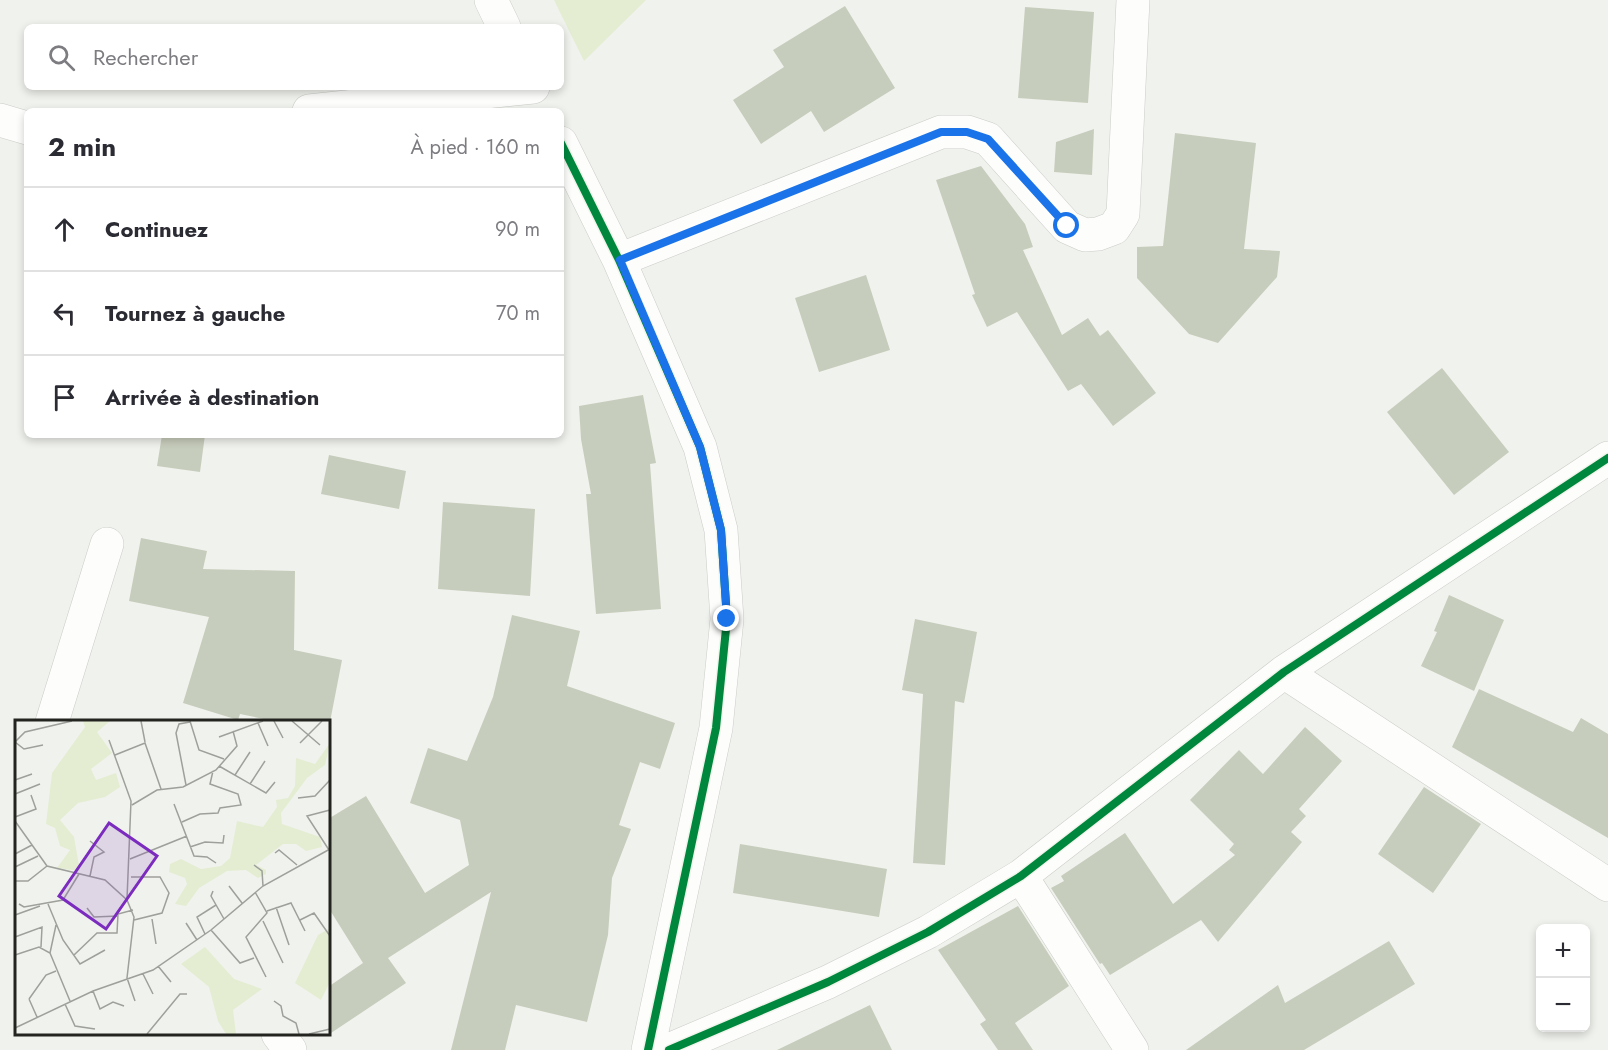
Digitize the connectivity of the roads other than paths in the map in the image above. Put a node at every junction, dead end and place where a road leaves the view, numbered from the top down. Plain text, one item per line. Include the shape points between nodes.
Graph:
1 (491, 0) edge
2 (1133, 0) edge
3 (503, 24) edge
4 (505, 90) edge
5 (534, 90) edge
6 (337, 108) edge
7 (544, 108) edge
8 (0, 120) edge
9 (24, 127) edge
10 (564, 149) edge
11 (620, 260) junction
12 (1608, 458) edge
13 (107, 544) dead end
14 (1284, 672) junction
15 (53, 720) edge
16 (1021, 876) junction
17 (1608, 885) edge
18 (279, 1035) edge
19 (290, 1050) edge
20 (648, 1050) edge
21 (669, 1050) edge
22 (1132, 1050) edge

1 - 3 street
2 - 11 street via 1123,214 1114,228 1085,235 1067,226 988,139 967,132 941,132
4 - 6 street
5 - 7 street
8 - 9 street
10 - 11 street
11 - 20 street via 700,447 721,530 727,619 716,728
12 - 14 street
13 - 15 street
14 - 16 street
14 - 17 street
16 - 21 street via 928,932 828,982
16 - 22 street
18 - 19 street

